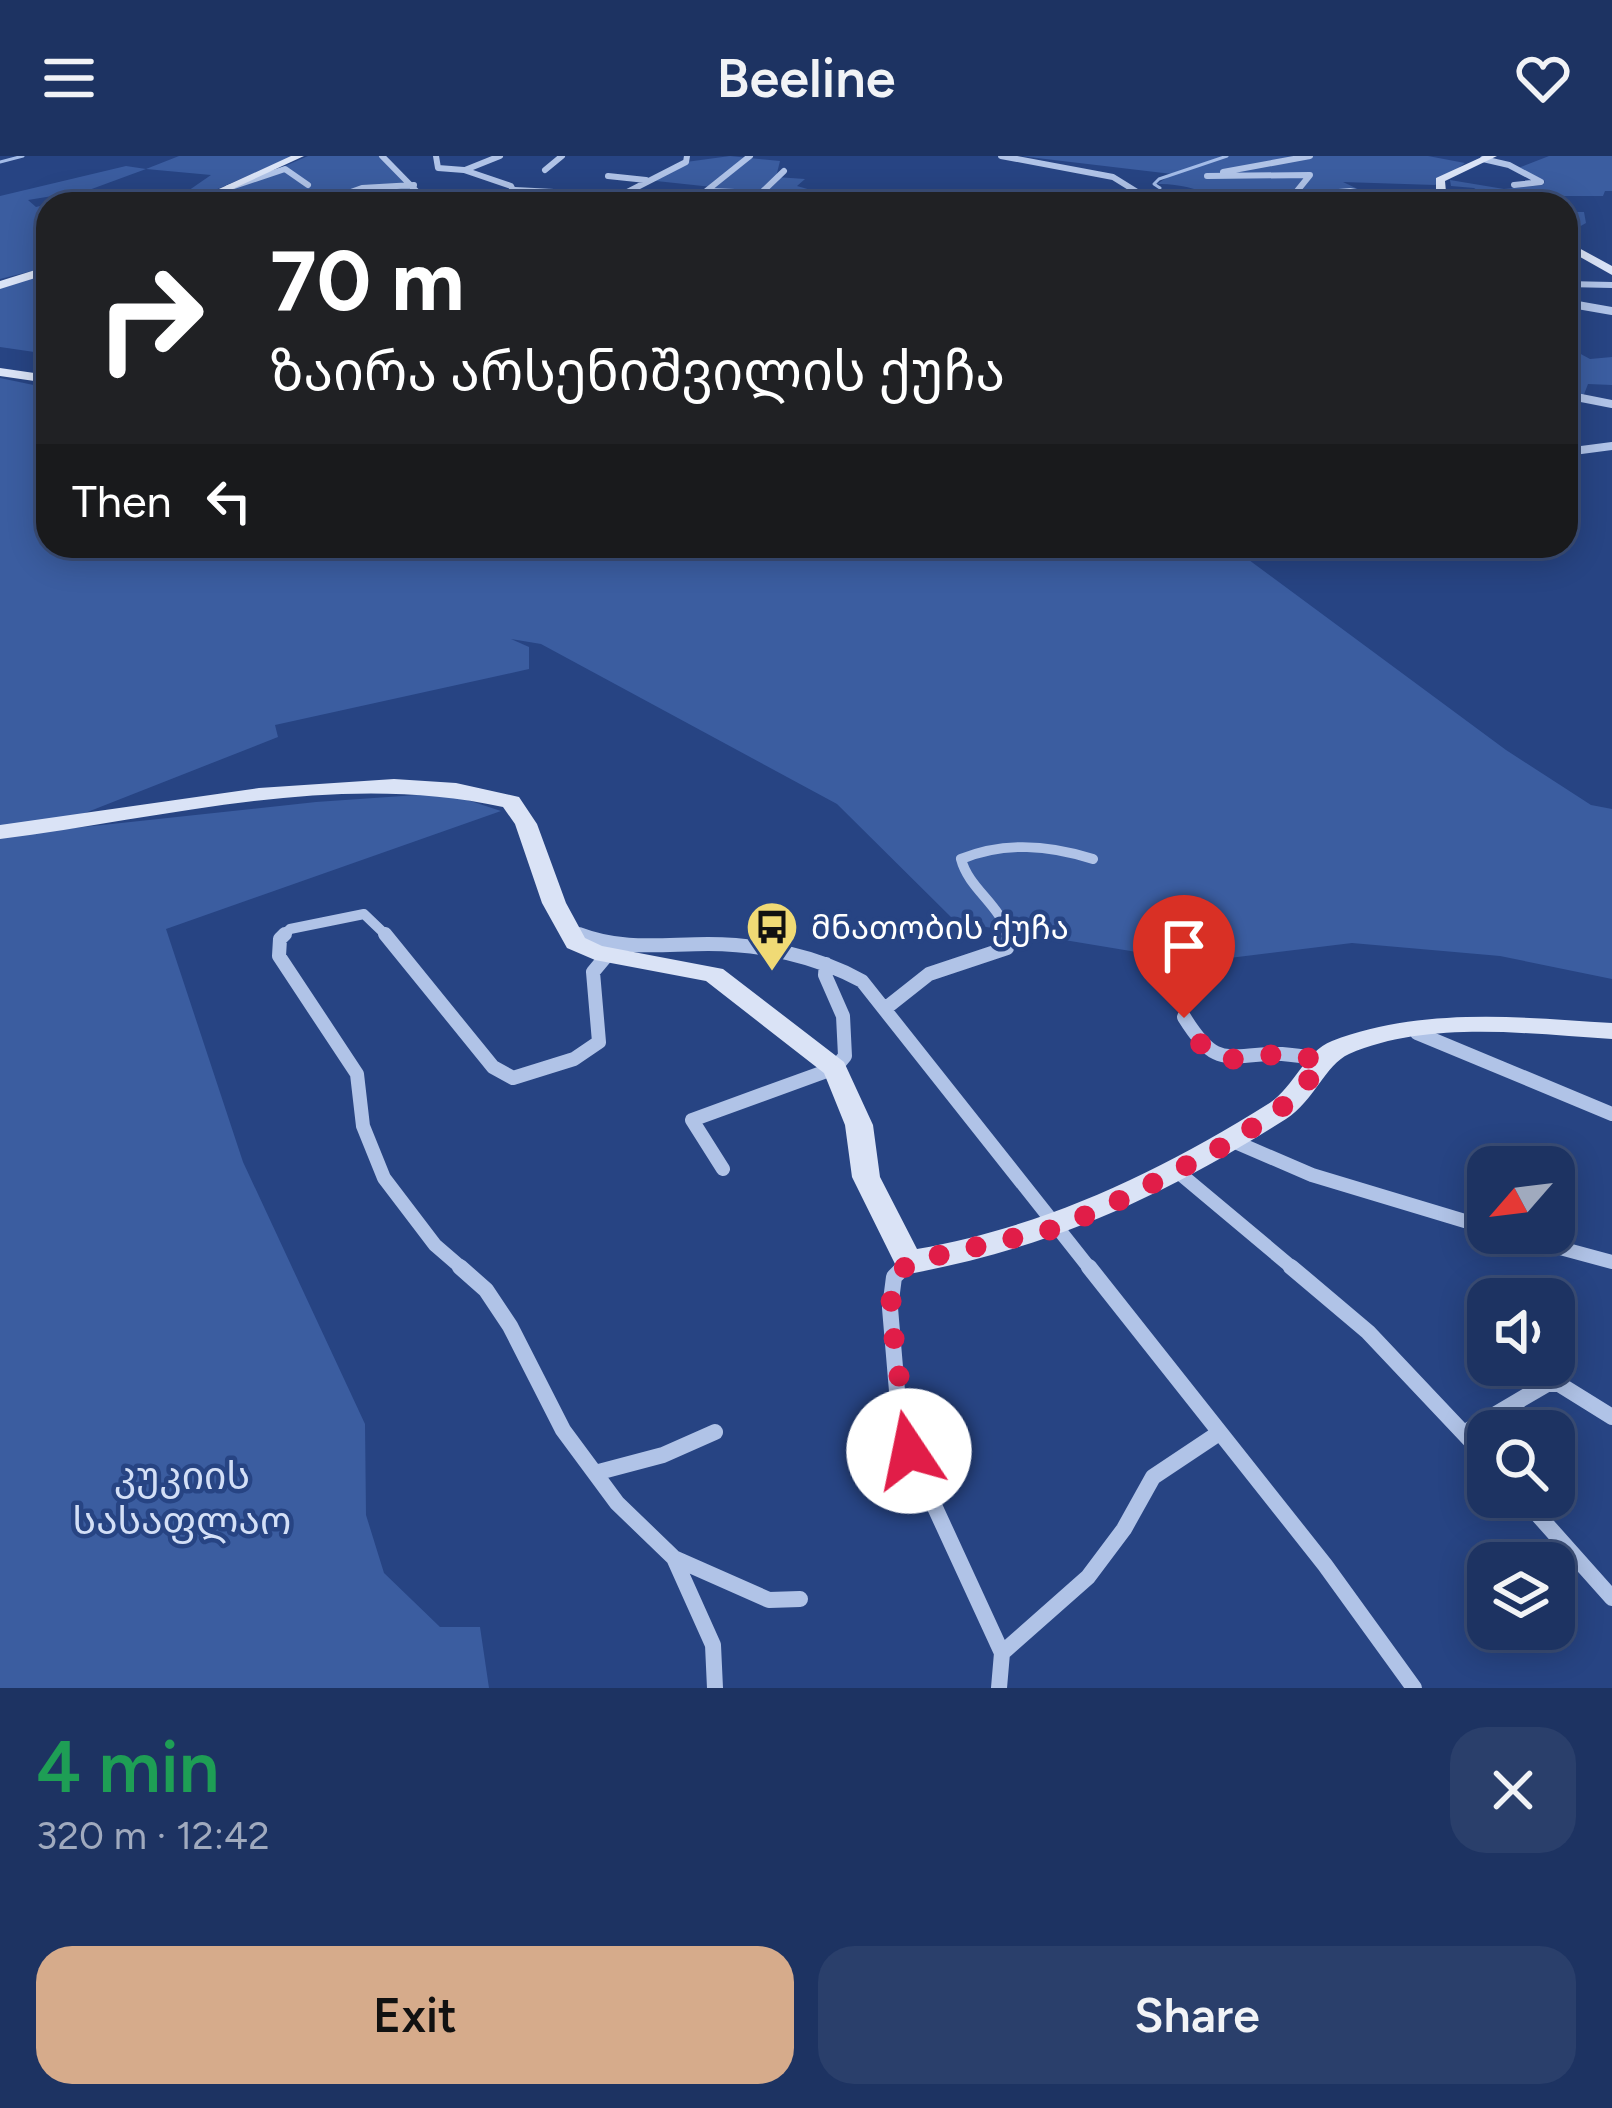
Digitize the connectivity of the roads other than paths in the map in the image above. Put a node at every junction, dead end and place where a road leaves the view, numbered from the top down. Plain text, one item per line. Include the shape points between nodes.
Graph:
1 (299, 156) edge
2 (382, 156) edge
3 (436, 156) edge
4 (500, 156) edge
5 (562, 156) edge
6 (687, 156) edge
7 (750, 156) edge
8 (1001, 156) edge
9 (1310, 156) edge
10 (1488, 158) edge
11 (464, 170) junction
12 (545, 170) dead end
13 (784, 171) dead end
14 (608, 176) dead end
15 (647, 180) junction
16 (308, 184) dead end
17 (414, 185) junction
18 (1514, 185) dead end
19 (226, 188) junction
20 (515, 190) joint
21 (710, 191) joint
22 (217, 192) edge
23 (352, 192) edge
24 (419, 192) edge
25 (554, 192) edge
26 (626, 192) edge
27 (736, 192) edge
28 (762, 192) edge
29 (1137, 192) edge
30 (1294, 192) edge
31 (1441, 192) edge
32 (1578, 251) edge
33 (1612, 271) edge
34 (36, 272) edge
35 (0, 282) edge
36 (1578, 284) edge
37 (1612, 285) edge
38 (1578, 306) edge
39 (1612, 311) edge
40 (0, 372) edge
41 (36, 377) edge
42 (1578, 397) edge
43 (1612, 404) edge
44 (1612, 446) edge
45 (1578, 450) edge
46 (0, 832) edge
47 (1093, 859) dead end
48 (610, 948) junction
49 (826, 964) junction
50 (886, 1008) junction
51 (1184, 1018) dead end
52 (1612, 1031) edge
53 (1417, 1033) junction
54 (1322, 1060) junction
55 (835, 1068) junction
56 (1612, 1114) edge
57 (1233, 1141) junction
58 (723, 1168) dead end
59 (1178, 1172) junction
60 (1467, 1222) edge
61 (1058, 1228) junction
62 (1575, 1252) edge
63 (910, 1262) junction
64 (1612, 1262) edge
65 (1612, 1417) edge
66 (715, 1432) dead end
67 (1464, 1432) junction
68 (1219, 1433) junction
69 (1467, 1435) edge
70 (595, 1473) junction
71 (1541, 1518) edge
72 (674, 1558) junction
73 (800, 1598) dead end
74 (1612, 1598) edge
75 (1002, 1653) junction
76 (715, 1688) edge
77 (999, 1688) edge
78 (1414, 1688) edge

1 - 19 street
2 - 17 street
3 - 11 street via 438,168
4 - 11 street
5 - 12 street
6 - 15 street
7 - 21 street
8 - 29 street via 1112,177
9 - 30 street via 1207,176 1310,175
10 - 18 street via 1541,182
10 - 31 street via 1440,180
11 - 20 street
13 - 28 street
14 - 15 street
15 - 26 street
16 - 19 street via 283,169
17 - 23 street
17 - 24 street
19 - 22 street
20 - 25 street
21 - 27 street
32 - 33 street
34 - 35 street
36 - 37 street
38 - 39 street
40 - 41 street
42 - 43 street
44 - 45 street
46 - 48 street via 288,794 437,784 475,790 518,812 576,943
47 - 50 street via 1040,848 961,859 962,873 1006,922 1007,948 929,974
48 - 49 street via 704,944
48 - 55 street via 714,975
48 - 70 street via 593,973 599,1042 592,1052 513,1078 493,1066 364,914 290,929 279,956 357,1074 363,1126 384,1178 435,1245 486,1290
49 - 50 street via 862,981
49 - 55 street via 843,1016 845,1057
50 - 61 street
51 - 54 street via 1202,1046 1225,1060
52 - 53 street
53 - 54 street via 1336,1049
53 - 56 street
54 - 57 street via 1298,1096
55 - 58 street via 692,1120
55 - 63 street via 859,1125 866,1177
57 - 59 street
57 - 60 street via 1312,1175
59 - 61 street
59 - 67 street via 1367,1332
61 - 63 street
61 - 68 street
62 - 64 street
63 - 75 street via 895,1277 890,1308 909,1451
65 - 67 street via 1547,1384
66 - 70 street
67 - 69 street
68 - 75 street via 1153,1478 1088,1577
68 - 78 street
70 - 72 street
71 - 74 street
72 - 73 street via 769,1600
72 - 76 street via 713,1646
75 - 77 street

